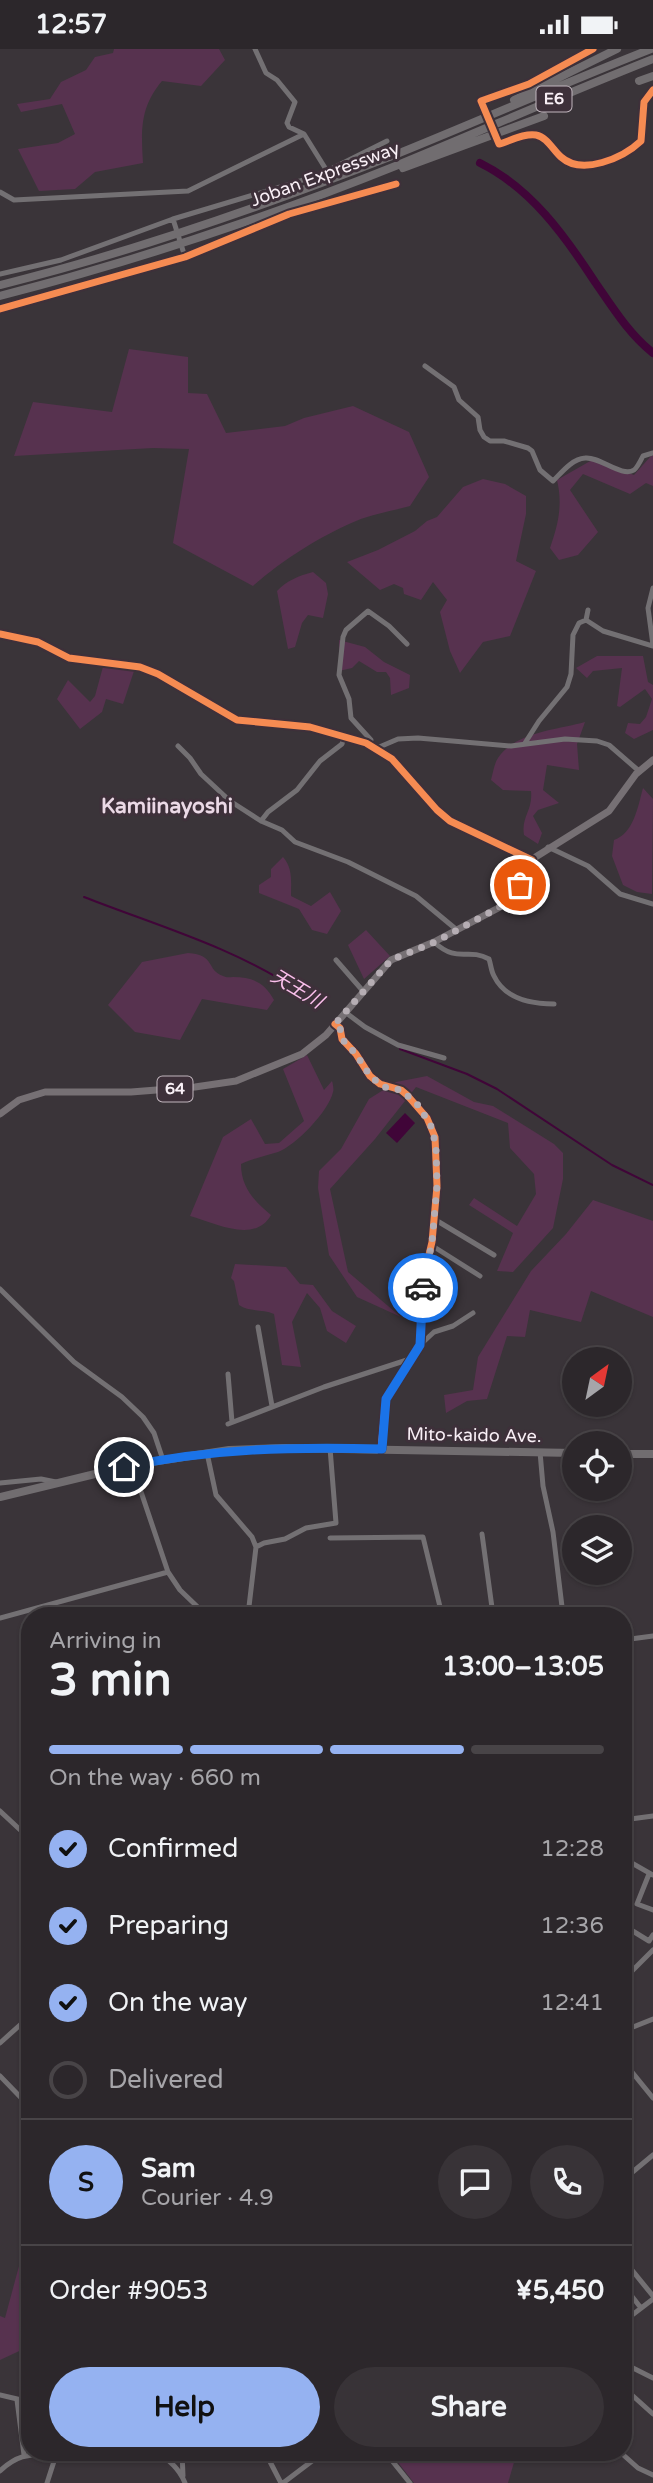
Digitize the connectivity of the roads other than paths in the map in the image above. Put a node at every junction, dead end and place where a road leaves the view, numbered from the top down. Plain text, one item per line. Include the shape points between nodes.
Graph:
1 (255, 49) edge
2 (593, 49) edge
3 (617, 49) edge
4 (651, 49) edge
5 (653, 59) edge
6 (653, 76) edge
7 (639, 81) dead end
8 (653, 90) edge
9 (488, 112) junction
10 (544, 115) dead end
11 (304, 134) junction
12 (496, 138) dead end
13 (387, 141) dead end
14 (459, 143) junction
15 (327, 171) junction
16 (383, 179) dead end
17 (396, 184) dead end
18 (386, 187) junction
19 (0, 192) edge
20 (174, 220) junction
21 (185, 256) junction
22 (0, 274) edge
23 (0, 285) edge
24 (0, 296) edge
25 (0, 309) edge
26 (425, 366) dead end
27 (653, 453) edge
28 (653, 588) edge
29 (588, 610) dead end
30 (586, 620) junction
31 (0, 634) edge
32 (407, 644) dead end
33 (653, 646) edge
34 (344, 736) junction
35 (525, 743) junction
36 (370, 744) junction
37 (178, 746) dead end
38 (377, 748) junction
39 (653, 760) edge
40 (639, 771) junction
41 (261, 821) junction
42 (548, 847) junction
43 (532, 860) junction
44 (653, 904) edge
45 (457, 930) junction
46 (435, 942) junction
47 (336, 960) dead end
48 (363, 991) junction
49 (554, 1004) dead end
50 (340, 1018) junction
51 (444, 1058) dead end
52 (0, 1114) edge
53 (434, 1219) junction
54 (431, 1245) junction
55 (494, 1255) dead end
56 (480, 1276) dead end
57 (0, 1289) edge
58 (473, 1313) dead end
59 (258, 1327) dead end
60 (420, 1345) junction
61 (410, 1359) junction
62 (228, 1374) dead end
63 (272, 1406) junction
64 (330, 1448) junction
65 (382, 1449) junction
66 (540, 1452) junction
67 (207, 1453) junction
68 (562, 1453) edge
69 (632, 1454) edge
70 (653, 1454) edge
71 (163, 1460) junction
72 (132, 1465) junction
73 (56, 1482) junction
74 (0, 1483) edge
75 (0, 1497) edge
76 (482, 1534) dead end
77 (330, 1538) dead end
78 (256, 1547) junction
79 (168, 1572) junction
80 (40, 1607) edge
81 (198, 1607) edge
82 (249, 1607) edge
83 (440, 1607) edge
84 (491, 1607) edge
85 (562, 1607) edge
86 (21, 1612) edge
87 (0, 1618) edge
88 (653, 1636) edge
89 (632, 1639) edge
90 (0, 1811) edge
91 (653, 1816) edge
92 (632, 1819) edge
93 (21, 1830) edge
94 (632, 1863) edge
95 (651, 1875) edge
96 (653, 1910) edge
97 (632, 1930) edge
98 (653, 1935) edge
99 (651, 1942) edge
100 (653, 1950) edge
101 (632, 1968) edge
102 (653, 2019) edge
103 (21, 2024) edge
104 (632, 2027) edge
105 (0, 2043) edge
106 (632, 2072) edge
107 (0, 2076) edge
108 (21, 2098) edge
109 (653, 2098) edge
110 (653, 2155) edge
111 (632, 2172) edge
112 (632, 2272) edge
113 (632, 2296) edge
114 (653, 2298) edge
115 (641, 2308) junction
116 (632, 2315) edge
117 (632, 2368) edge
118 (653, 2378) edge
119 (0, 2395) edge
120 (632, 2395) edge
121 (17, 2400) junction
122 (21, 2401) edge
123 (653, 2414) edge
124 (21, 2431) edge
125 (21, 2456) edge
126 (54, 2461) edge
127 (170, 2461) edge
128 (183, 2461) edge
129 (269, 2461) edge
130 (312, 2461) edge
131 (392, 2461) edge
132 (630, 2461) edge
133 (0, 2471) edge
134 (653, 2475) edge
135 (184, 2480) edge
136 (47, 2483) edge
137 (282, 2483) edge
138 (410, 2483) edge

1 - 11 street via 266,73 295,102 289,127
2 - 9 street via 529,84 481,101
3 - 9 highway
4 - 9 highway, Joban Expressway / E6
5 - 14 highway, Joban Expressway / E6
6 - 7 highway
8 - 12 street via 644,101 641,141 618,157 594,165 566,161 536,135 499,144
9 - 23 highway, Joban Expressway / E6 via 418,145 296,192 187,230
10 - 14 highway
11 - 15 street
11 - 19 street via 188,191 14,200
13 - 15 street via 373,152
14 - 24 highway, Joban Expressway / E6 via 178,243
15 - 20 street
16 - 18 street
17 - 18 street
18 - 21 street via 289,214
20 - 21 street
20 - 22 street via 61,260
21 - 25 street
26 - 27 street via 454,387 459,400 478,417 484,437 528,448 540,470 553,481 586,457 630,472 643,456
28 - 33 street via 648,607
29 - 30 street
30 - 33 street via 603,631
30 - 35 street via 573,635 567,687
31 - 34 street via 38,642 69,658 130,665 158,674 237,720 310,727
32 - 36 street via 368,611 342,637 340,681 351,718
34 - 36 street
34 - 41 street via 342,744
35 - 38 street via 511,746 418,738 398,739
35 - 40 street via 597,741 609,745
36 - 38 street
37 - 41 street via 230,801
38 - 43 street via 450,821
39 - 40 main road, 64
40 - 42 main road, 64 via 612,808
41 - 45 street via 295,842 416,896
42 - 43 main road, 64
42 - 44 street via 588,866 620,894
43 - 45 main road, 64 via 504,905
45 - 46 main road, 64
46 - 48 main road, 64 via 391,960
46 - 49 street via 450,954 489,959 494,976 518,998 536,1005
47 - 48 street
48 - 50 main road, 64
50 - 51 street via 398,1045
50 - 52 main road, 64 via 302,1054 236,1081 131,1092 45,1093 19,1100
50 - 53 street via 342,1039 370,1076 384,1087 401,1090 419,1106 432,1128 436,1148
53 - 54 street
53 - 55 street
54 - 56 street
54 - 60 street
57 - 71 street via 74,1362 143,1417 155,1433
58 - 60 street via 453,1327 434,1332
59 - 63 street
60 - 61 street
61 - 63 street
61 - 65 street via 386,1399
62 - 63 street via 230,1423
64 - 65 highway, Mito-kaido Ave.
64 - 67 highway, Mito-kaido Ave.
64 - 78 street via 336,1523 306,1528
65 - 66 highway, Mito-kaido Ave.
66 - 68 highway, Mito-kaido Ave.
66 - 85 street
67 - 71 highway, Mito-kaido Ave.
67 - 78 street via 216,1495
69 - 70 highway
71 - 72 highway, Mito-kaido Ave.
72 - 73 highway, Mito-kaido Ave.
72 - 79 street
73 - 74 street
73 - 75 highway, Mito-kaido Ave.
76 - 84 street
77 - 83 street via 423,1537
78 - 82 street
79 - 80 street
79 - 81 street
86 - 87 street
88 - 89 street
90 - 93 street
91 - 92 street
94 - 95 street
95 - 96 street via 637,1903
97 - 99 street
98 - 99 street
100 - 101 street
102 - 104 street
103 - 105 street
106 - 109 street
107 - 108 street
110 - 111 street
112 - 114 street
113 - 115 street
114 - 115 street
115 - 116 street
117 - 118 street
119 - 121 street
120 - 123 street
121 - 122 street
121 - 124 street
125 - 133 street
126 - 136 street
127 - 135 street
128 - 135 street
129 - 137 street
130 - 137 street
131 - 138 street
132 - 134 street

